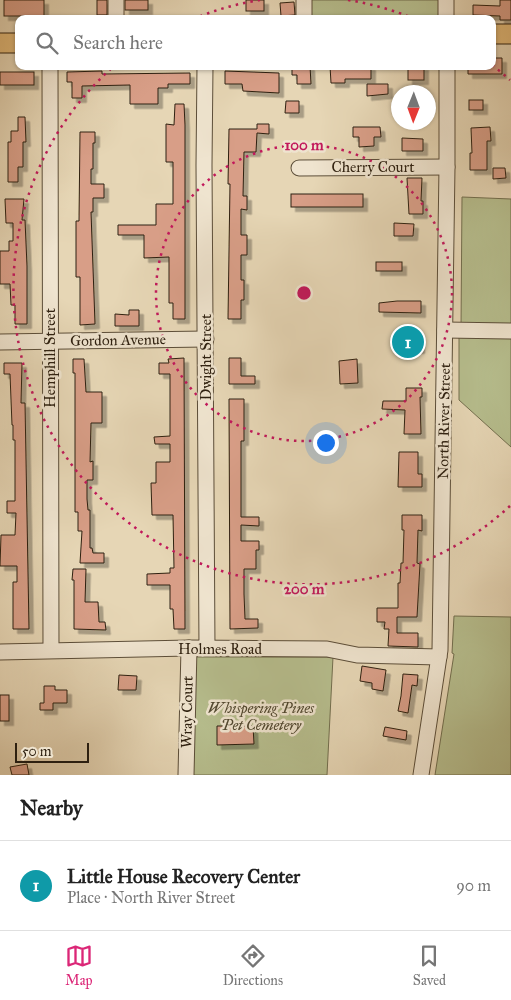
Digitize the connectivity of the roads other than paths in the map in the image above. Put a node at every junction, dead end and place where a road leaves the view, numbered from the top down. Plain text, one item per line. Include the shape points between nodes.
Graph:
1 (116, 0) edge
2 (304, 0) edge
3 (446, 0) edge
4 (116, 15) edge
5 (304, 15) edge
6 (446, 15) edge
7 (496, 34) edge
8 (511, 34) edge
9 (0, 43) edge
10 (15, 43) edge
11 (50, 70) edge
12 (205, 70) edge
13 (447, 70) edge
14 (447, 166) junction
15 (299, 168) dead end
16 (445, 330) junction
17 (511, 331) edge
18 (206, 339) junction
19 (0, 342) edge
20 (50, 342) junction
21 (189, 648) junction
22 (207, 648) junction
23 (51, 650) junction
24 (0, 652) edge
25 (439, 657) junction
26 (186, 775) edge
27 (421, 775) edge

1 - 4 street
2 - 5 street
3 - 6 street
7 - 8 main road
9 - 10 main road
11 - 20 street, Hemphill Street
12 - 18 street, Dwight Street
13 - 14 street, North River Street
14 - 15 street, Cherry Court
14 - 16 street, North River Street
16 - 17 street
16 - 25 street, North River Street
18 - 20 street, Gordon Avenue
18 - 22 street, Dwight Street
19 - 20 street, Gordon Avenue
20 - 23 street, Hemphill Street
21 - 22 street, Holmes Road
21 - 23 street, Holmes Road
21 - 26 street, Wray Court
22 - 25 street, Holmes Road via 326,649 358,655
23 - 24 street, Holmes Road
25 - 27 street, North River Street

